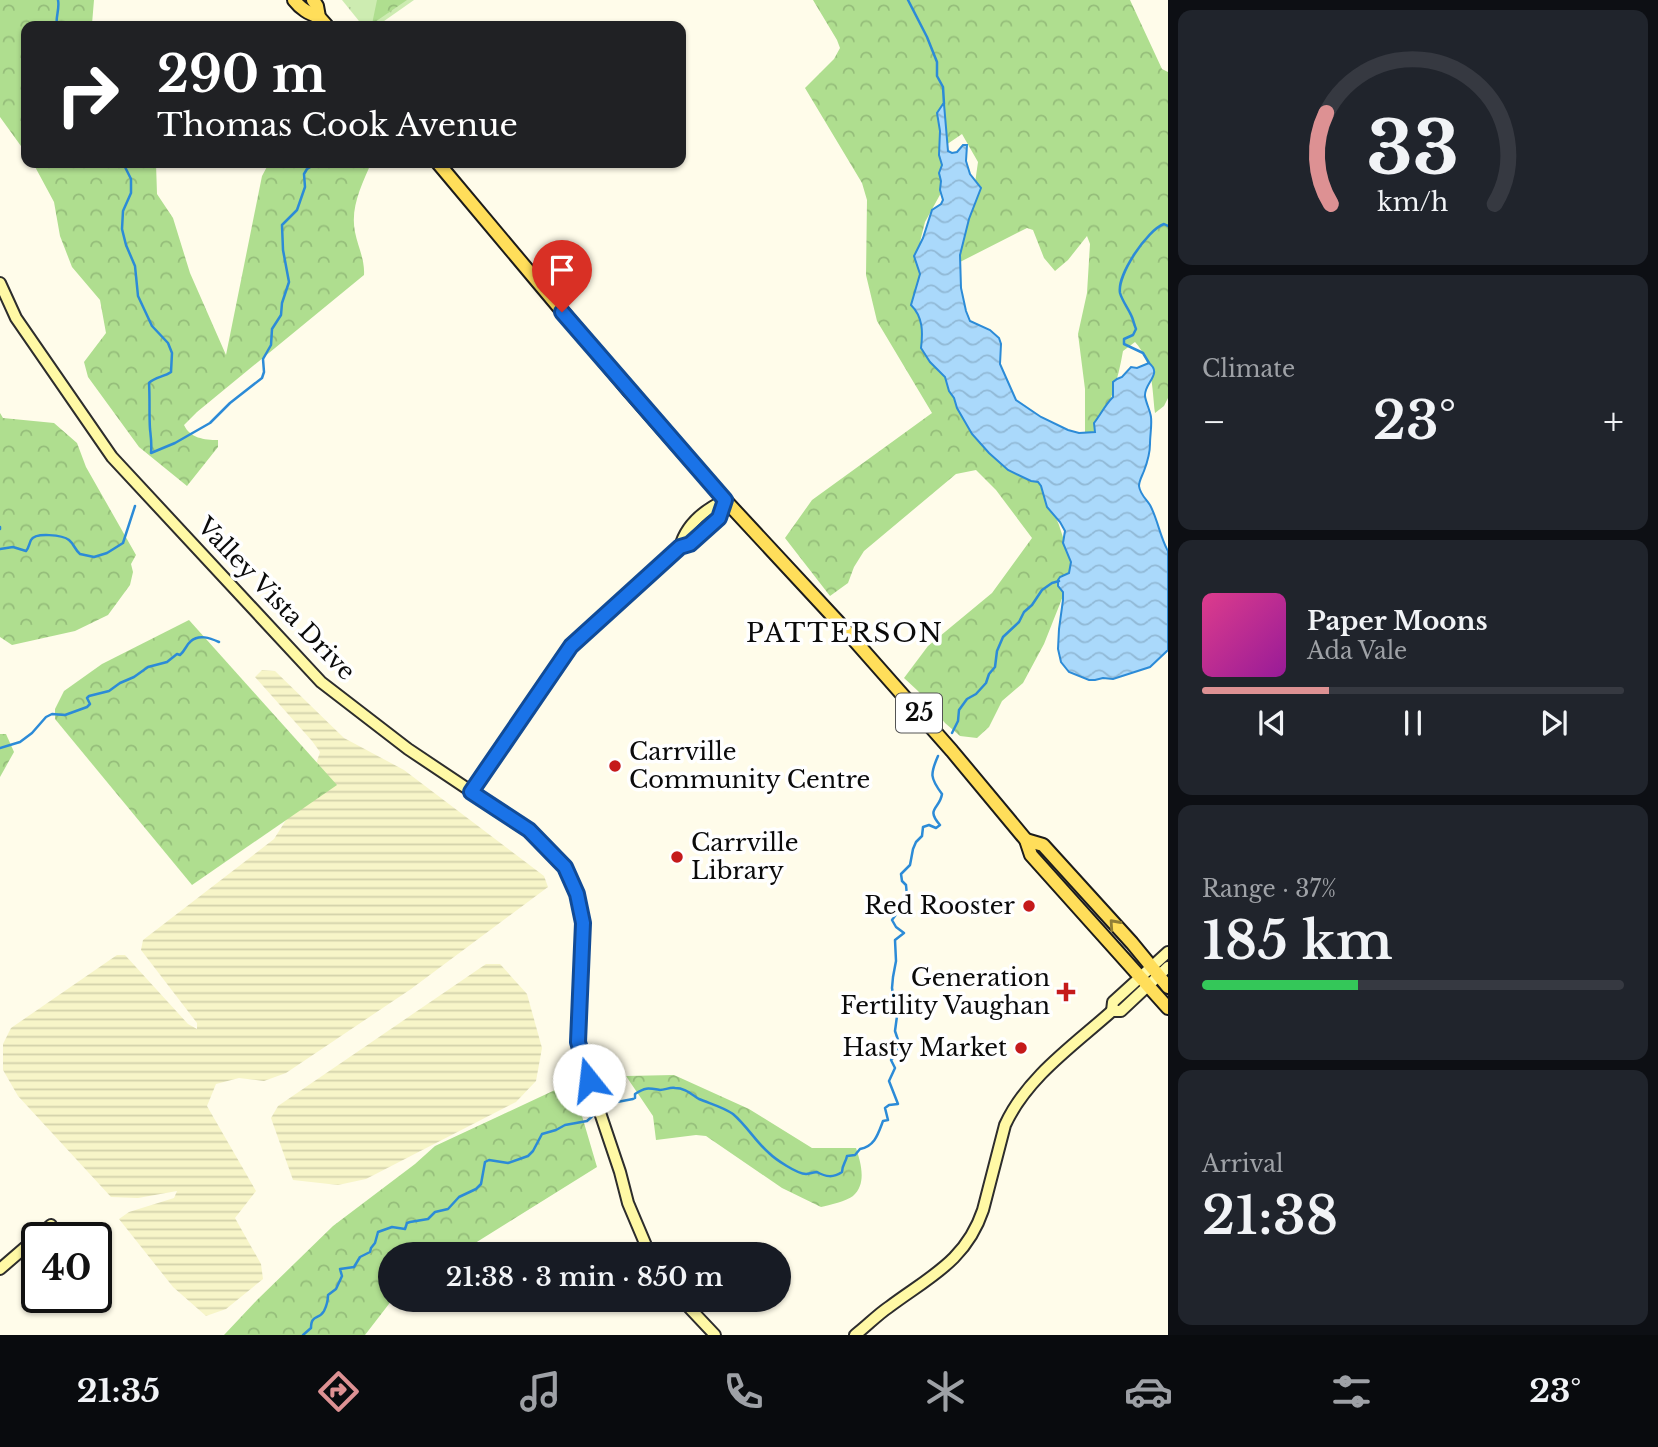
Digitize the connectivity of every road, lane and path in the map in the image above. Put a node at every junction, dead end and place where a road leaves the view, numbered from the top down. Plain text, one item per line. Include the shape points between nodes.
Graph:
1 (294, 0) edge
2 (313, 0) edge
3 (323, 21) edge
4 (442, 168) edge
5 (0, 283) edge
6 (725, 500) junction
7 (471, 792) junction
8 (1027, 840) junction
9 (1168, 952) edge
10 (1159, 970) edge
11 (1144, 981) junction
12 (1168, 987) edge
13 (1168, 1007) edge
14 (644, 1242) edge
15 (21, 1251) edge
16 (0, 1269) edge
17 (693, 1312) edge
18 (715, 1335) edge
19 (855, 1335) edge

1 - 3 main road
2 - 3 main road
4 - 6 main road, 25
5 - 7 street, Valley Vista Drive via 22,325 121,467 321,682
6 - 7 street via 719,518 690,544 680,547 571,646
6 - 8 main road, 25 via 866,653
7 - 14 street, Valley Vista Drive via 529,830 565,867 577,894 583,923 578,1042
10 -> 8 main road, 25 via 1043,845
8 - 11 main road, 25 via 1031,855
9 - 10 street
10 - 11 street
10 - 12 main road, 25
11 - 13 main road, 25
11 - 19 street via 1112,1002 1112,1011 1037,1077 1010,1112 980,1219 965,1245 931,1279
15 - 16 street
17 - 18 street

